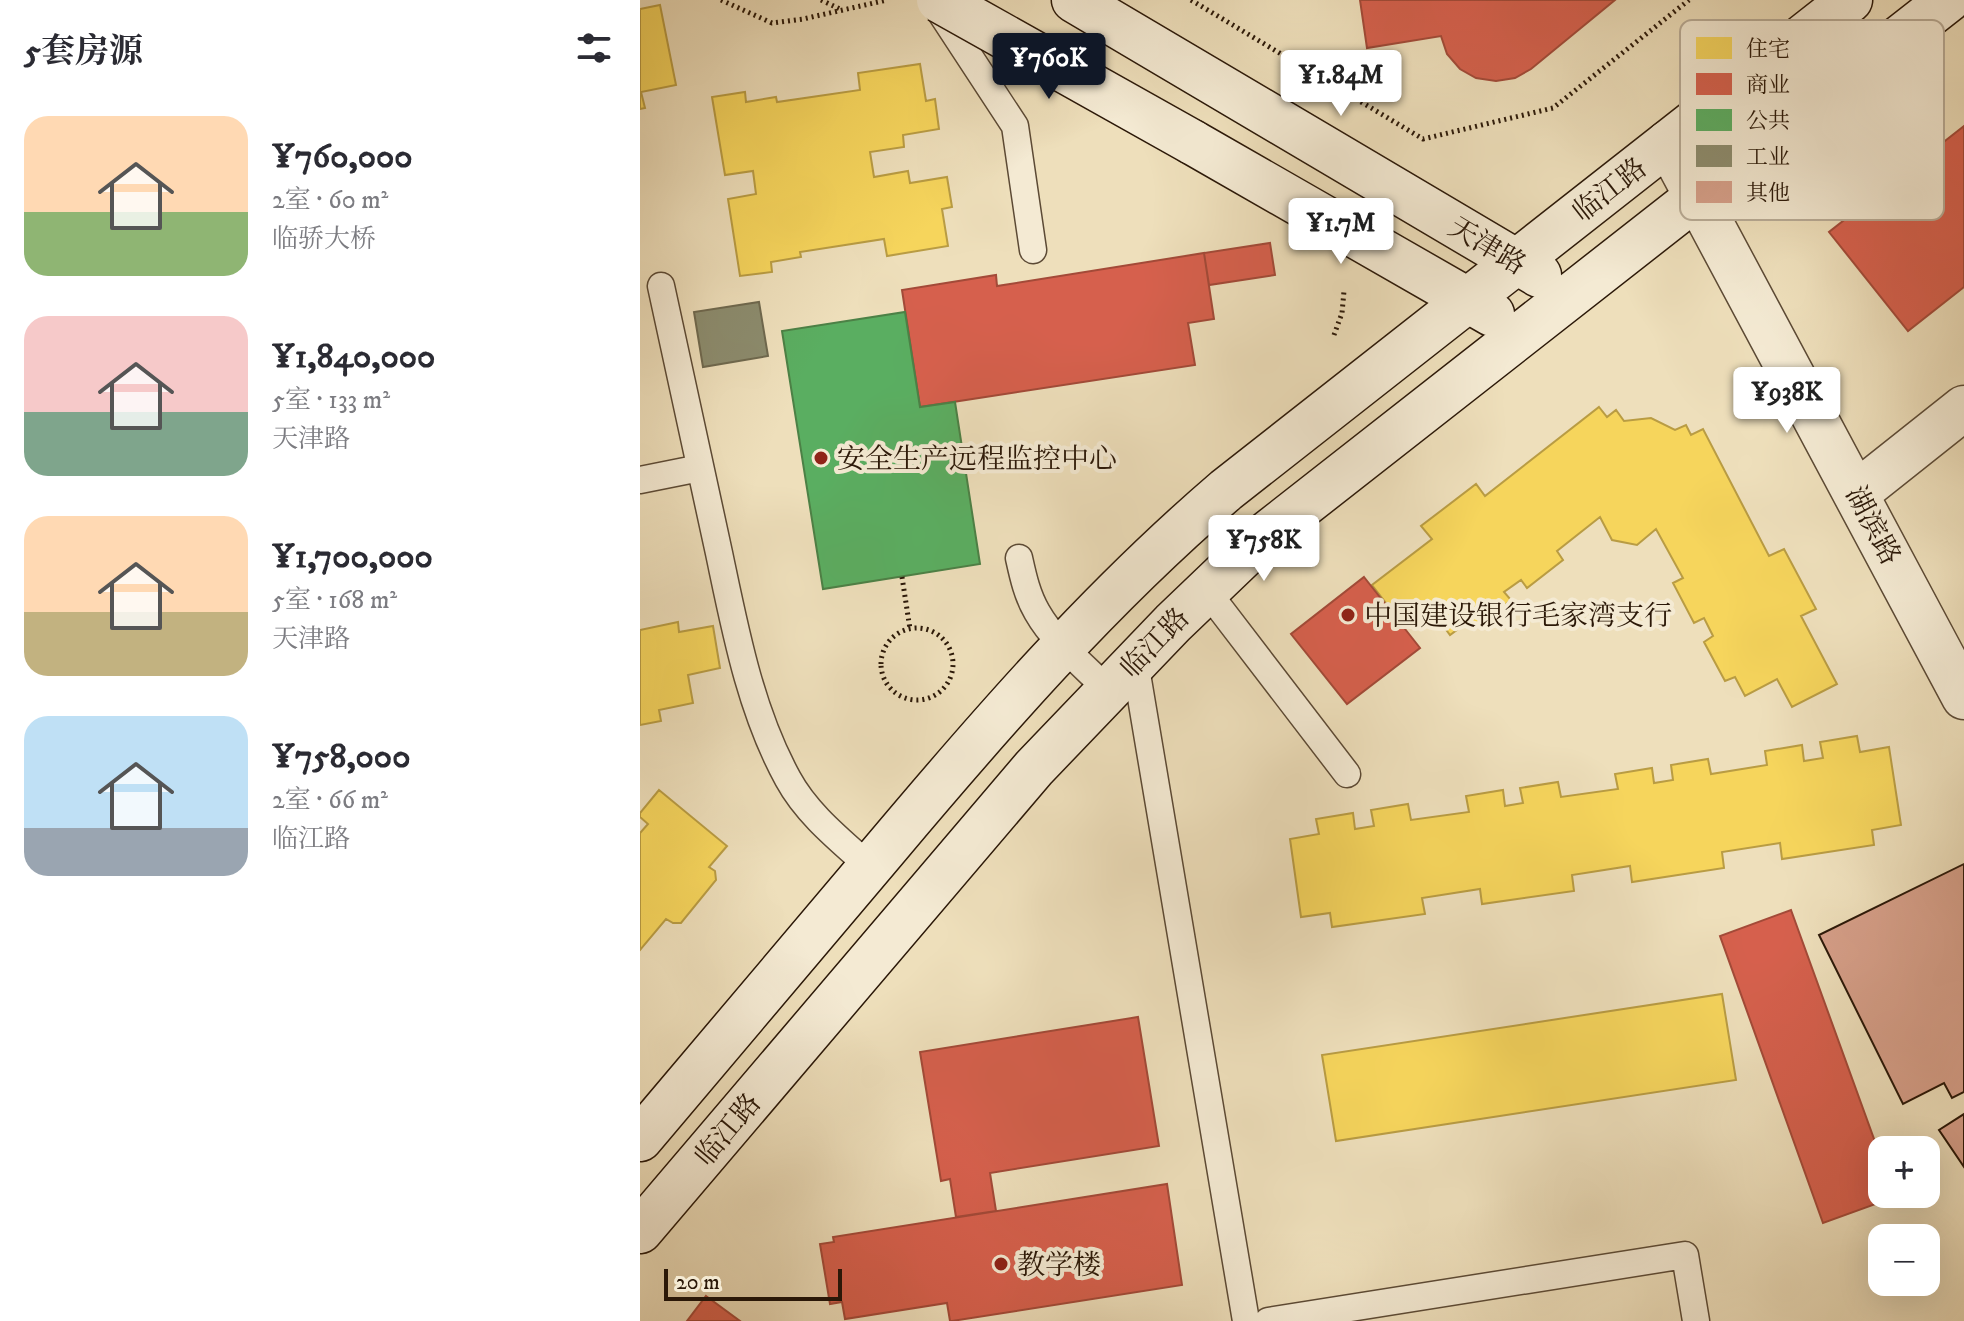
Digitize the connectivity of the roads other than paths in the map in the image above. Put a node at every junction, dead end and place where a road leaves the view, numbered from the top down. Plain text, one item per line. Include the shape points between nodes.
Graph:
1 (933, 0) edge
2 (939, 0) edge
3 (1850, 0) edge
4 (1948, 0) edge
5 (1078, 2) edge
6 (1825, 20) edge
7 (1923, 20) edge
8 (1680, 134) edge
9 (1668, 143) junction
10 (1680, 165) edge
11 (1680, 210) edge
12 (1709, 220) edge
13 (1033, 250) dead end
14 (1516, 262) junction
15 (661, 286) dead end
16 (1572, 295) junction
17 (1468, 299) junction
18 (1524, 333) junction
19 (1964, 408) edge
20 (700, 468) junction
21 (640, 480) edge
22 (1857, 493) junction
23 (1019, 558) dead end
24 (1206, 590) junction
25 (1063, 645) junction
26 (1122, 676) junction
27 (1964, 697) edge
28 (1347, 774) dead end
29 (870, 867) junction
30 (640, 1139) edge
31 (640, 1231) edge
32 (1246, 1321) edge
33 (1268, 1321) edge
34 (1696, 1321) edge

1 - 13 lane via 1015,126
2 - 17 main road, bridge
3 - 6 main road, 临江路
4 - 7 main road, 临江路
5 - 14 main road, 天津路
8 - 9 main road, 临江路
9 - 10 main road, 湖滨路
9 - 14 main road, 临江路
11 - 16 main road, 临江路
12 - 22 main road, 湖滨路
14 - 16 main road, 天津路
14 - 17 main road, 临江路
15 - 20 lane
16 - 18 main road, 临江路
17 - 18 main road
17 - 25 main road, 临江路 via 1226,490
18 - 24 main road, 临江路 via 1264,536
19 - 22 main road
20 - 21 lane
20 - 29 lane via 730,549 749,679 762,720 788,780 824,826
22 - 27 main road, 湖滨路
23 - 25 lane via 1037,613
24 - 26 main road, 临江路
24 - 28 lane
25 - 26 lane
25 - 29 main road, 临江路
26 - 31 main road, 临江路 via 1034,768
26 - 32 lane
29 - 30 main road, 临江路
33 - 34 lane via 1685,1255

